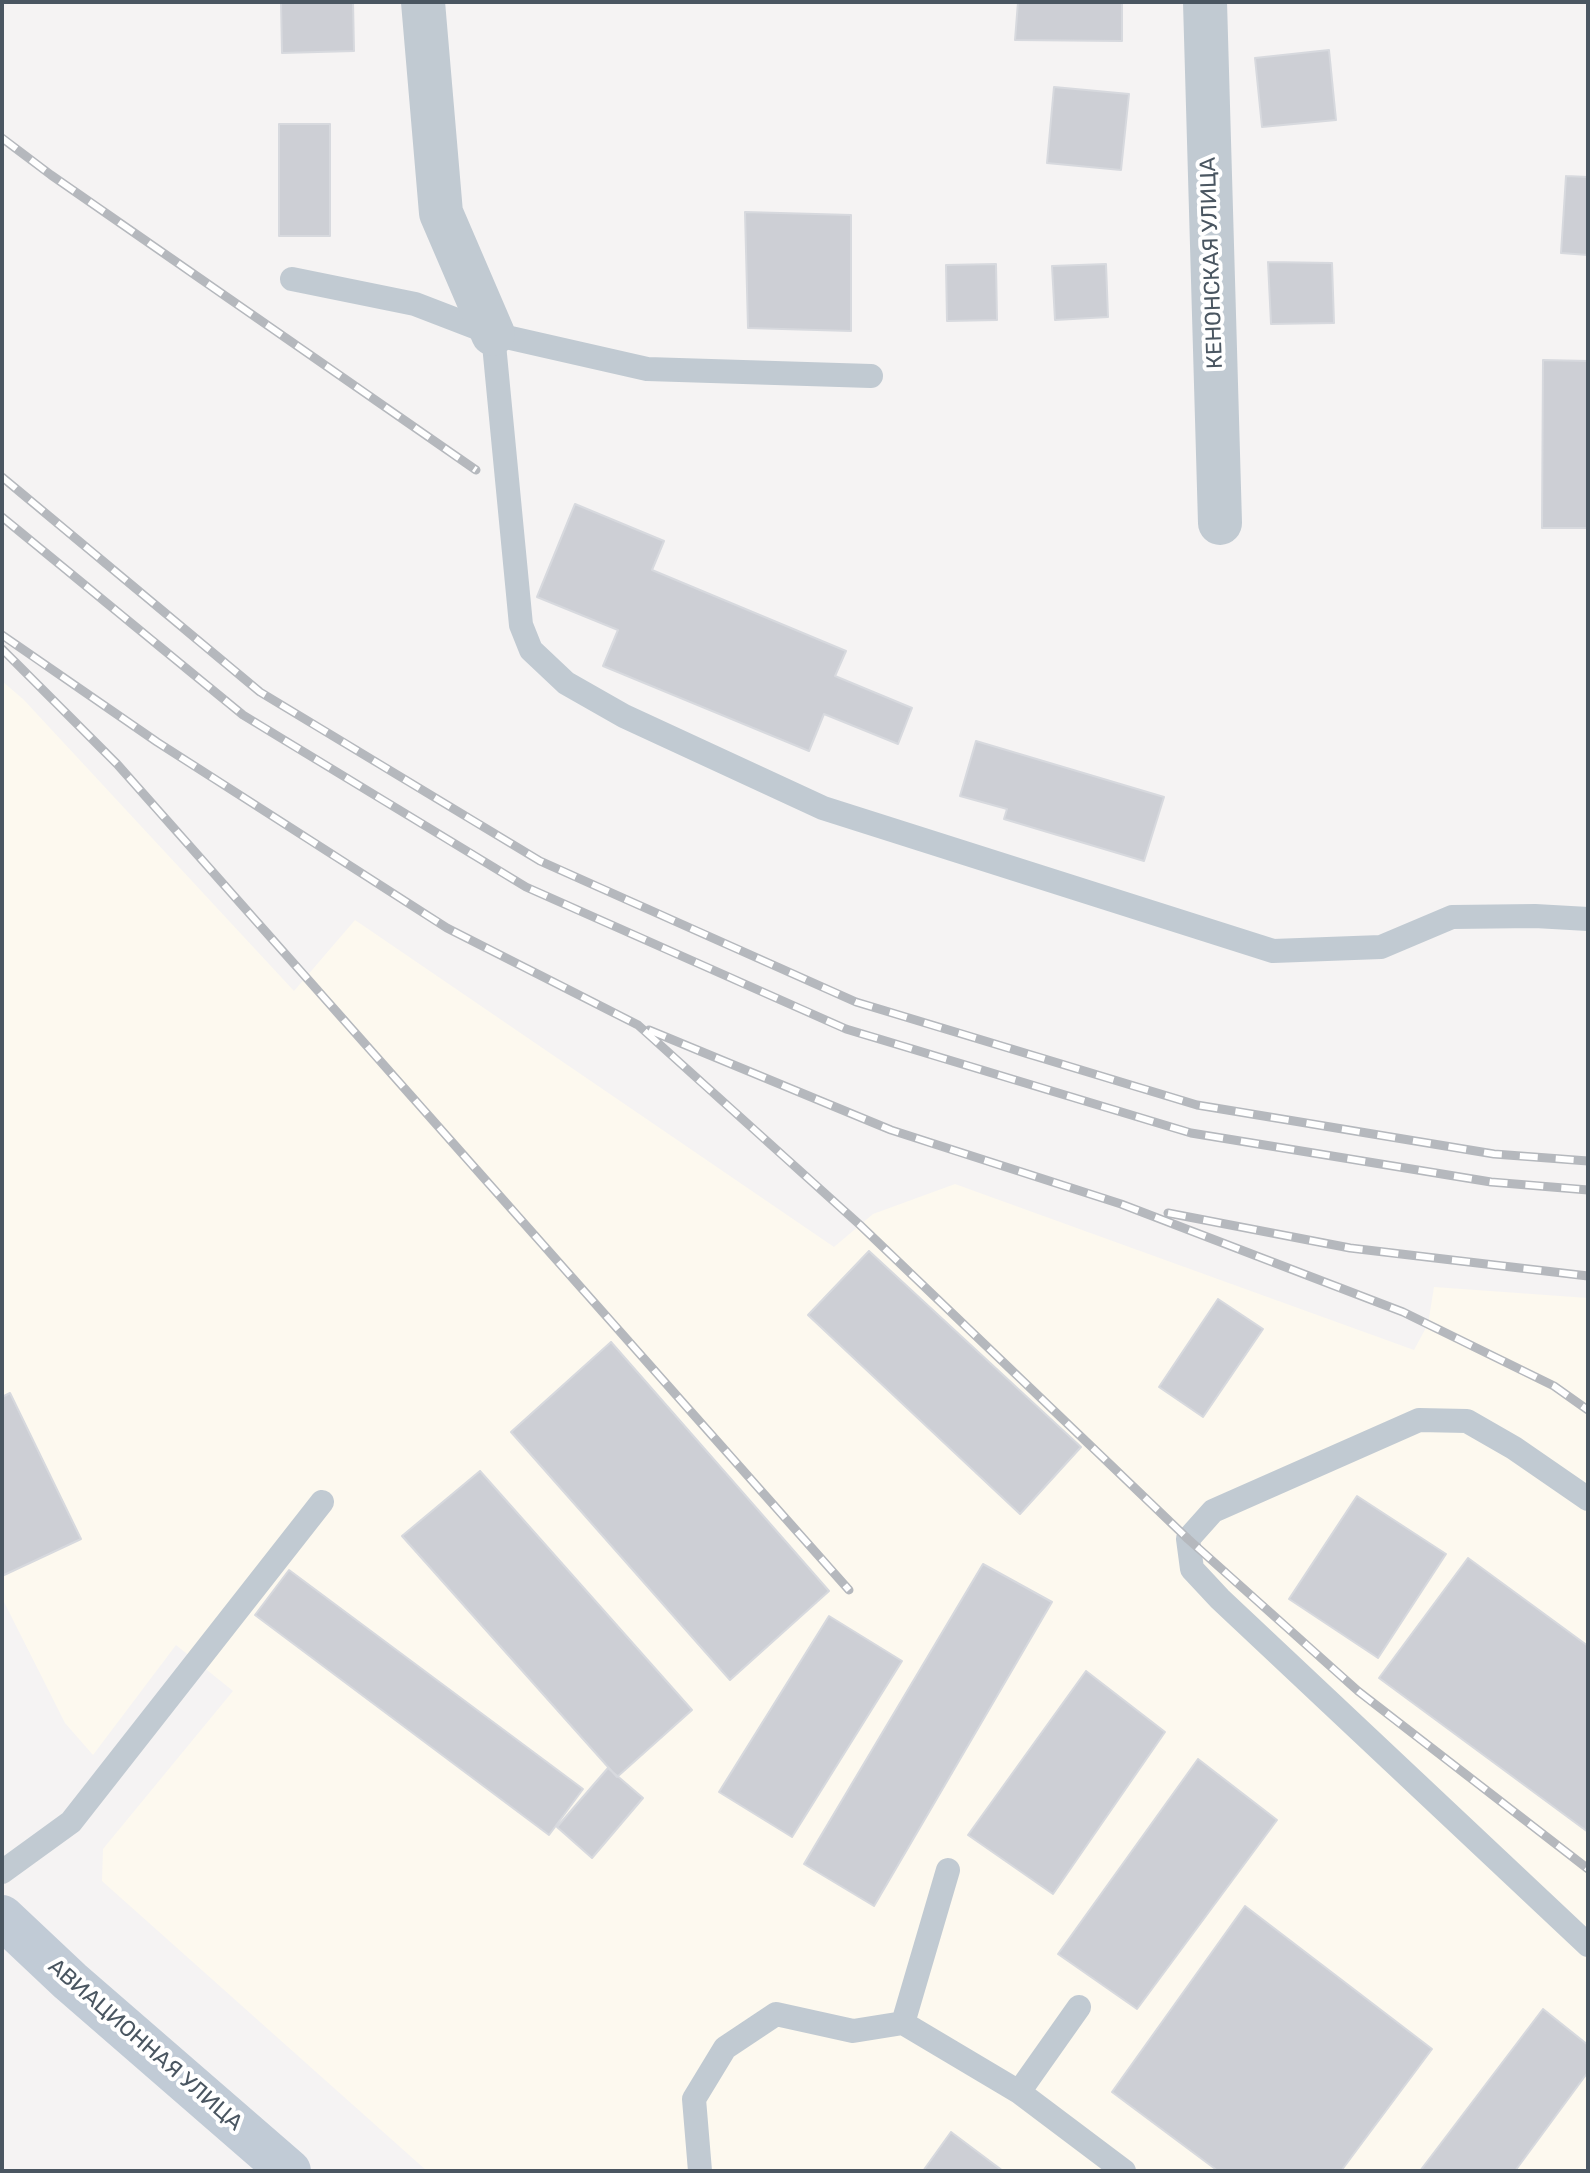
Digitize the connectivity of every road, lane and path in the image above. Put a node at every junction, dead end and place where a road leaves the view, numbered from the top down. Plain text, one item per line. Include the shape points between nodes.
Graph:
1 (423, 2) edge
2 (1205, 2) edge
3 (292, 279) dead end
4 (493, 334) junction
5 (871, 376) dead end
6 (1220, 523) dead end
7 (1588, 919) edge
8 (1588, 1499) edge
9 (322, 1502) dead end
10 (948, 1870) dead end
11 (2, 1872) edge
12 (2, 1917) edge
13 (1588, 1945) edge
14 (1079, 2007) dead end
15 (903, 2023) junction
16 (1019, 2092) junction
17 (289, 2171) edge
18 (700, 2171) edge
19 (1124, 2171) edge

1 - 4 street via 441,213
2 - 6 street, КЕНОНСКАЯ УЛИЦА
3 - 4 lane via 415,304
4 - 5 lane via 647,369
4 - 7 lane via 521,625 531,650 566,683 624,716 823,808 1273,951 1381,947 1452,917
8 - 13 lane via 1467,1421 1419,1420 1213,1511 1188,1539 1192,1569 1220,1599
9 - 11 lane via 71,1822
10 - 15 lane
12 - 17 main road, АВИАЦИОННАЯ УЛИЦА
14 - 16 lane
15 - 16 lane
15 - 18 lane via 853,2031 776,2014 725,2048 694,2099
16 - 19 lane

